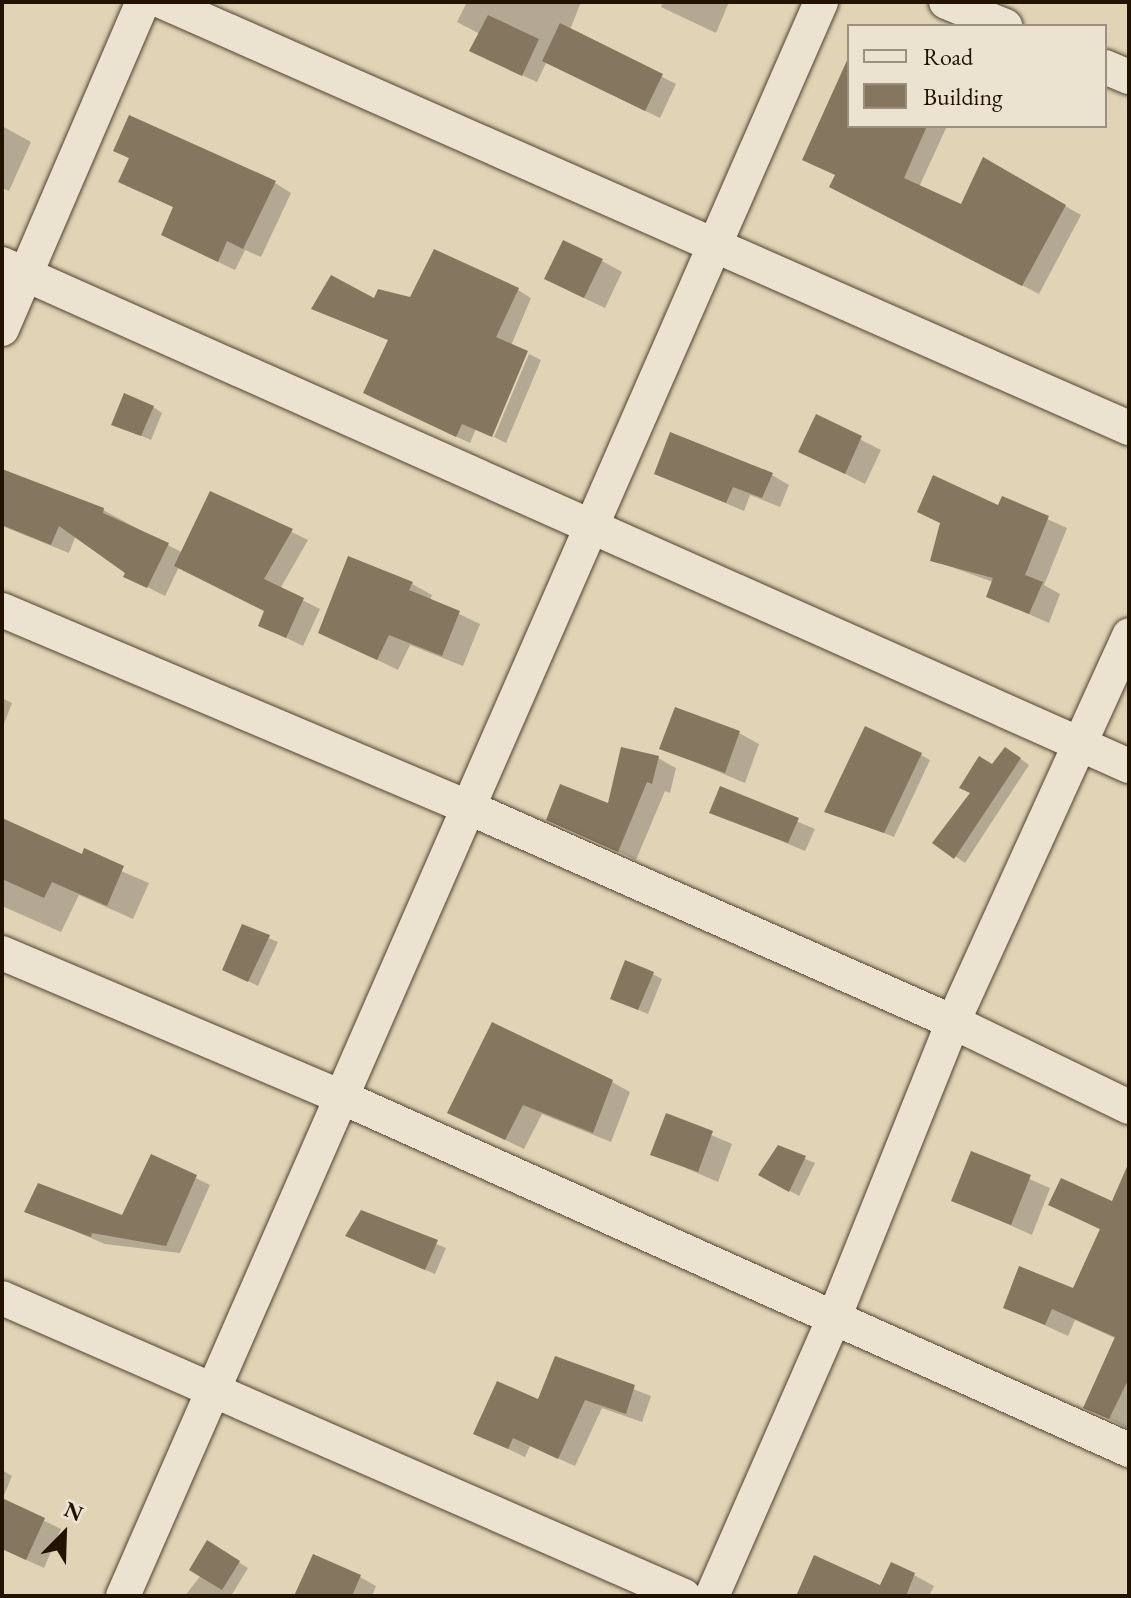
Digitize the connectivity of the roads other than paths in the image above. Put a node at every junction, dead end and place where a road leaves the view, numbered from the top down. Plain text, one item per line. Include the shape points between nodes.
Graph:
1 (143, 2) edge
2 (163, 2) edge
3 (821, 2) edge
4 (946, 2) edge
5 (1000, 24) edge
6 (1107, 68) edge
7 (1129, 77) edge
8 (713, 244) junction
9 (14, 269) edge
10 (2, 329) edge
11 (1129, 428) edge
12 (588, 528) junction
13 (2, 610) edge
14 (1129, 635) edge
15 (1082, 744) junction
16 (1129, 766) edge
17 (465, 806) junction
18 (2, 953) edge
19 (953, 1022) junction
20 (339, 1096) junction
21 (1129, 1107) edge
22 (2, 1298) edge
23 (834, 1318) junction
24 (212, 1390) junction
25 (1129, 1450) edge
26 (123, 1596) edge
27 (684, 1596) edge
28 (712, 1596) edge

1 - 9 street
2 - 8 street
3 - 8 street
4 - 5 street
6 - 7 street
8 - 11 street
8 - 12 street
9 - 10 street
9 - 12 street
12 - 15 street
12 - 17 street
13 - 17 street
14 - 15 street
15 - 16 street
15 - 19 street
17 - 19 street
17 - 20 street
18 - 20 street
19 - 21 street
19 - 23 street
20 - 23 street
20 - 24 street
22 - 24 street
23 - 25 street
23 - 28 street
24 - 26 street
24 - 27 street

